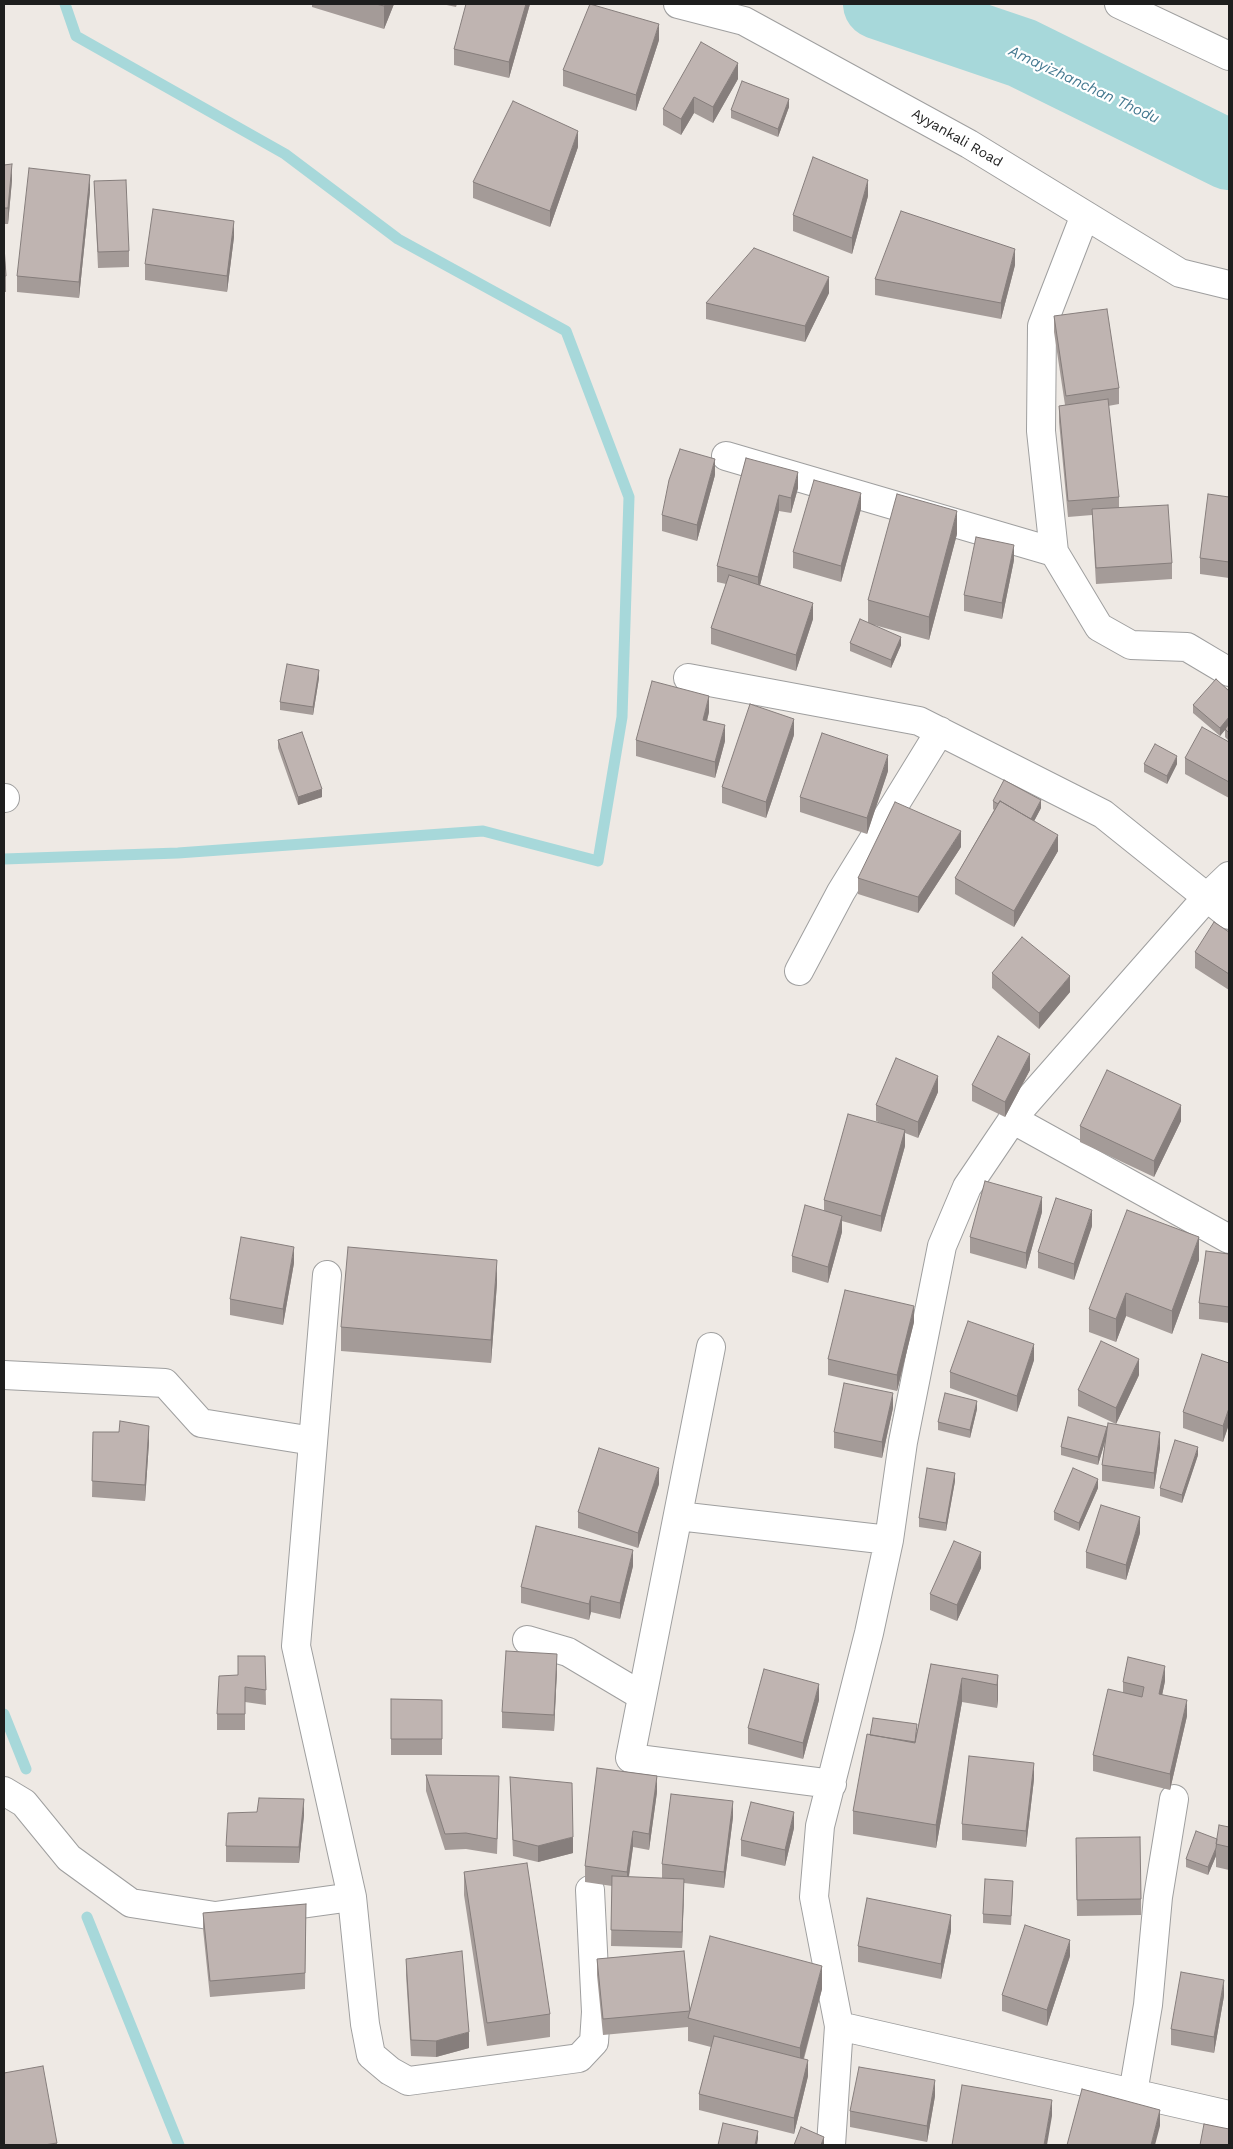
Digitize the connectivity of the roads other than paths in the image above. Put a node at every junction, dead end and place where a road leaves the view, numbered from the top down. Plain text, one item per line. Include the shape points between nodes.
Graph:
1 (678, 4) edge
2 (1119, 4) edge
3 (1229, 56) edge
4 (1085, 215) junction
5 (1229, 285) edge
6 (726, 456) dead end
7 (1054, 552) junction
8 (1229, 672) edge
9 (688, 678) dead end
10 (940, 731) junction
11 (1229, 876) edge
12 (1207, 897) junction
13 (1229, 914) edge
14 (799, 972) dead end
15 (1012, 1119) junction
16 (1229, 1239) edge
17 (327, 1275) dead end
18 (711, 1347) dead end
19 (4, 1375) edge
20 (313, 1441) junction
21 (678, 1516) junction
22 (889, 1540) junction
23 (527, 1640) dead end
24 (642, 1696) junction
25 (832, 1784) junction
26 (4, 1791) edge
27 (1174, 1799) dead end
28 (590, 1890) dead end
29 (352, 1897) junction
30 (839, 2026) junction
31 (1133, 2093) junction
32 (1229, 2114) edge
33 (831, 2145) edge

1 - 4 street, Ayyankali Road via 744,21 970,144
2 - 3 street
4 - 5 street, Ayyankali Road via 1180,273
4 - 7 street via 1042,326 1041,431
6 - 7 street
7 - 8 street via 1099,627 1131,645 1187,647
9 - 10 street via 920,721
10 - 12 street via 1103,814
10 - 14 street via 841,892
11 - 12 street
12 - 13 street
12 - 15 street
15 - 16 street
15 - 22 street via 967,1188 942,1246 903,1442
17 - 20 street
18 - 21 street
19 - 20 street via 165,1383 201,1423
20 - 29 street via 296,1646
21 - 22 street
21 - 24 street
22 - 25 street
23 - 24 street via 568,1652
24 - 25 street via 630,1758
25 - 30 street via 820,1826 814,1897
26 - 29 street via 24,1803 69,1858 132,1903 215,1916
27 - 31 street via 1158,1897 1148,2005
28 - 29 street via 596,2012 594,2042 584,2053 579,2058 408,2081 371,2055 364,2024
30 - 31 street
30 - 33 street
31 - 32 street

